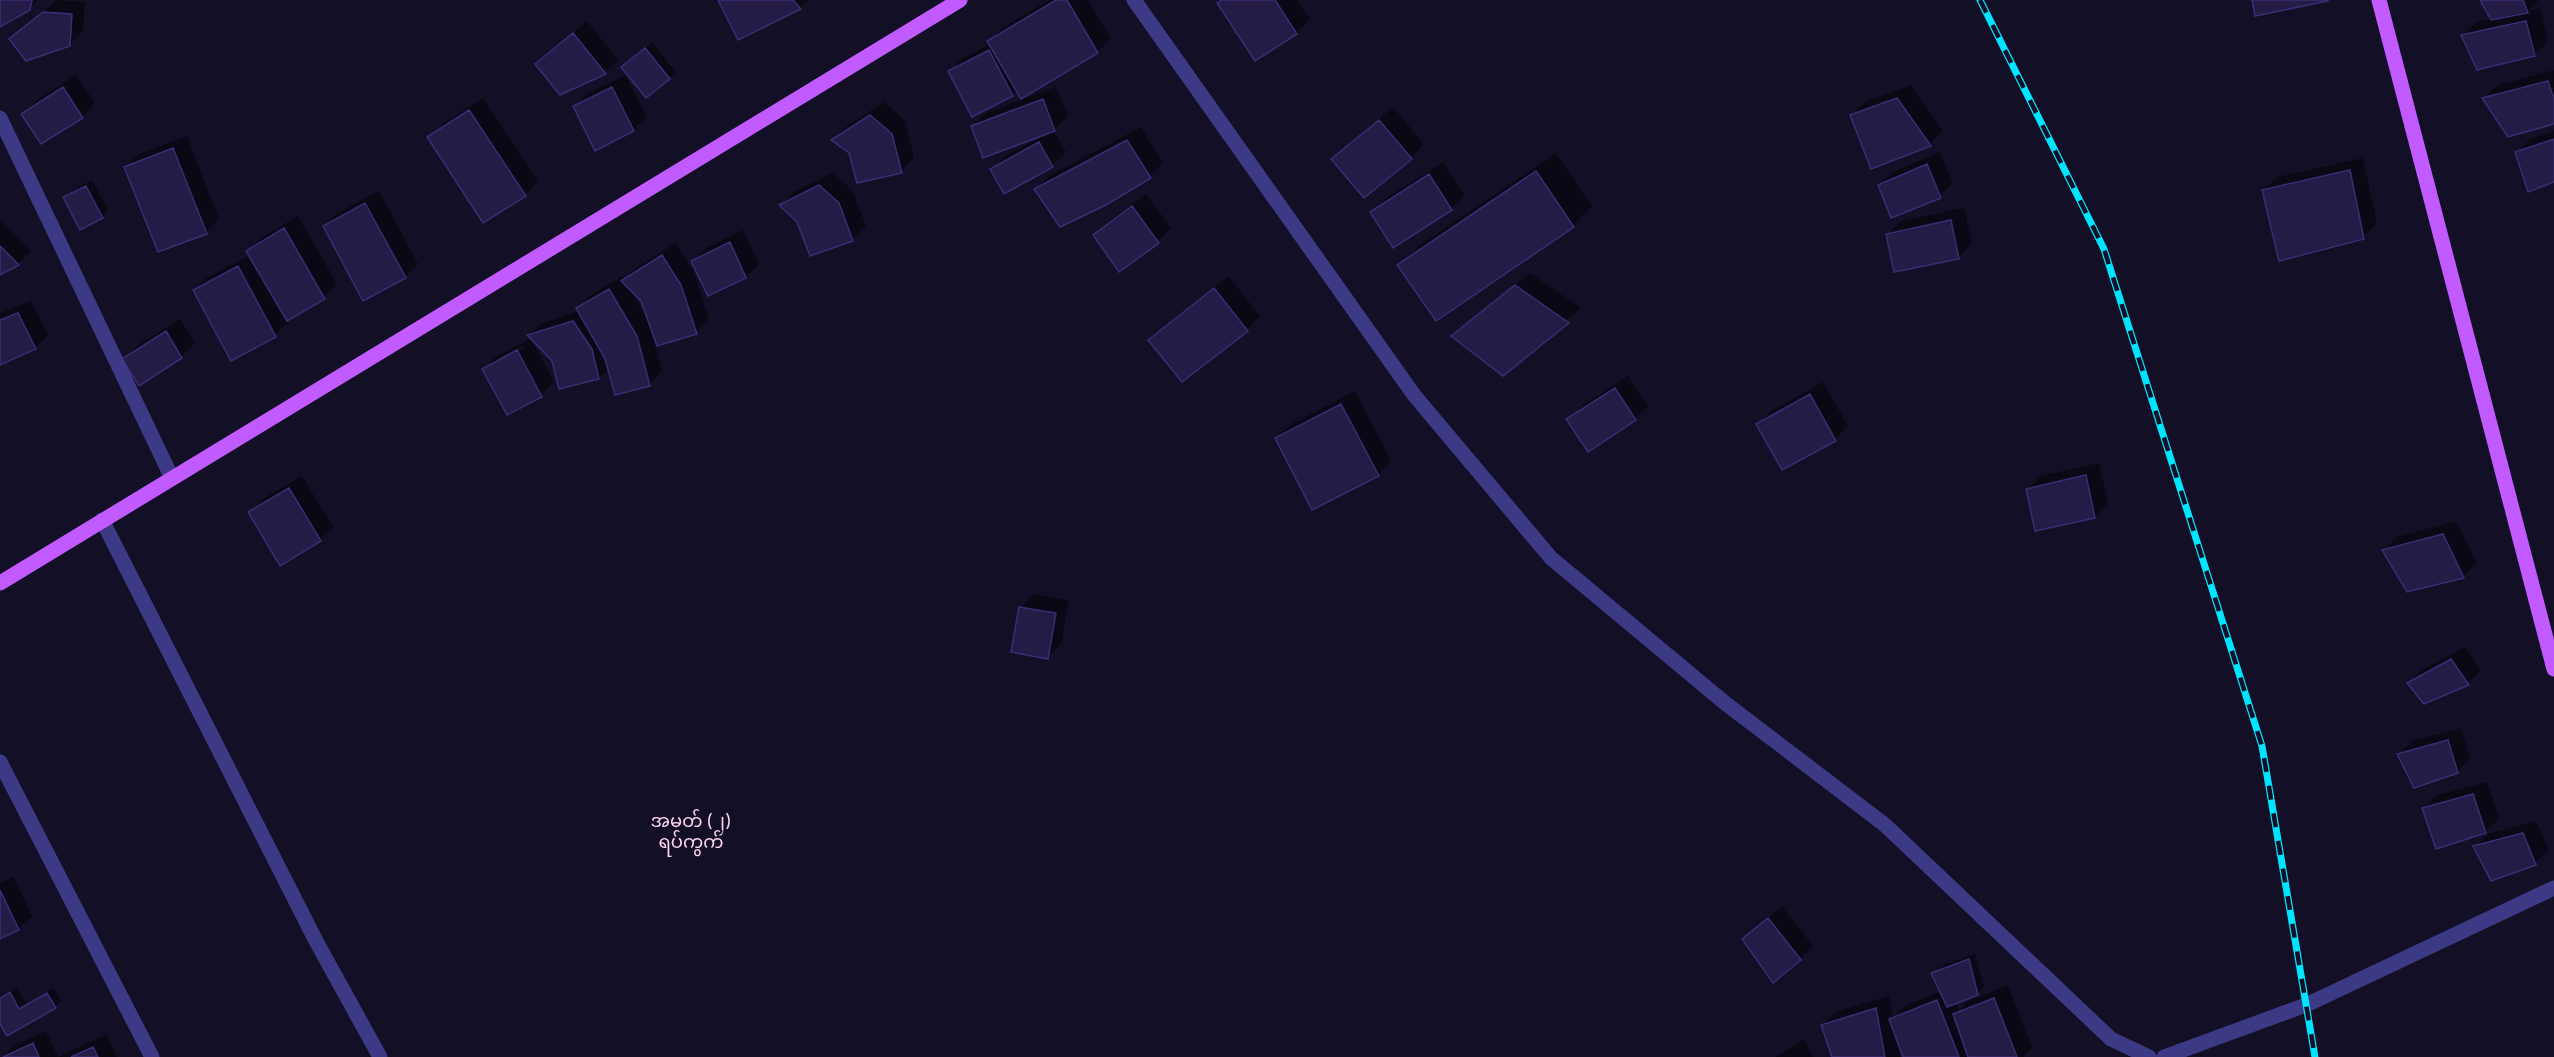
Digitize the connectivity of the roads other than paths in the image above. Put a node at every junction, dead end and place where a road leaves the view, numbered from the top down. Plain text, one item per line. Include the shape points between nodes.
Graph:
1 (960, 0) edge
2 (1134, 0) edge
3 (2379, 0) edge
4 (0, 118) edge
5 (172, 478) junction
6 (102, 520) junction
7 (0, 583) edge
8 (2554, 669) edge
9 (0, 762) edge
10 (2554, 888) edge
11 (152, 1057) edge
12 (380, 1057) edge
13 (2149, 1057) edge
14 (2164, 1057) edge

1 - 5 main road
2 - 13 street via 1414,395 1551,558 1725,703 1885,825 2111,1039
3 - 8 main road
4 - 5 street
5 - 6 main road
6 - 7 main road
6 - 12 street via 316,941
9 - 11 street
10 - 14 street via 2306,1005

